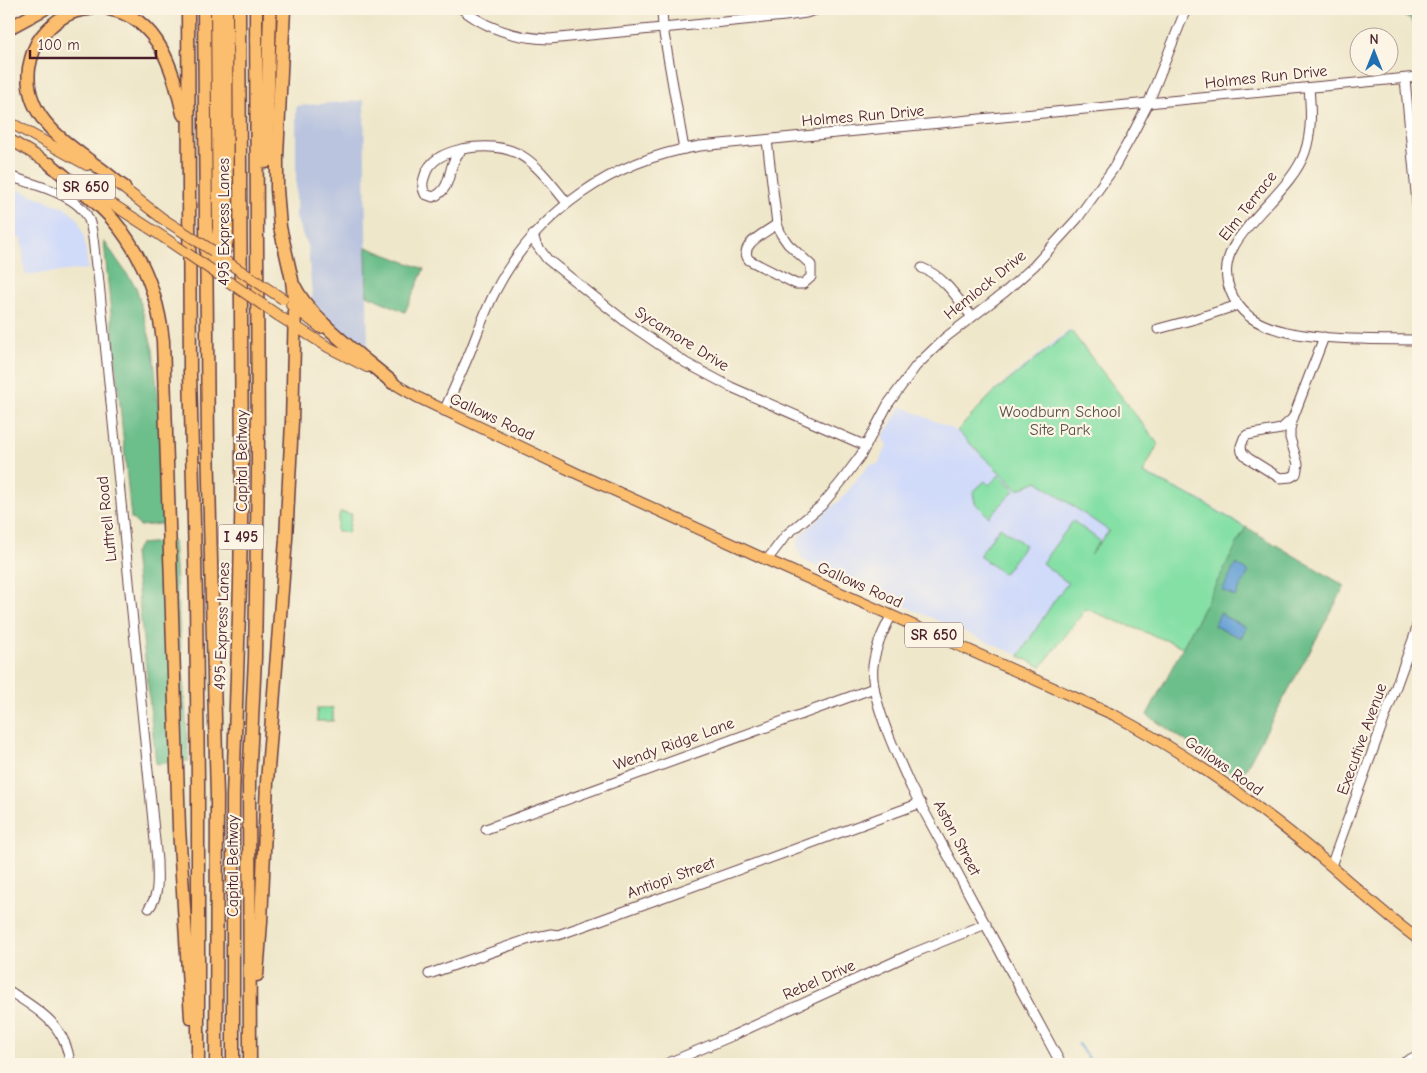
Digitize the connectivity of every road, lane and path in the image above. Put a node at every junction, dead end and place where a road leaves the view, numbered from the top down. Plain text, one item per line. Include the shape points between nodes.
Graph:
1 (44, 9) edge
2 (89, 9) edge
3 (109, 9) edge
4 (188, 9) edge
5 (204, 9) edge
6 (217, 9) edge
7 (226, 9) edge
8 (239, 9) edge
9 (256, 9) edge
10 (270, 9) edge
11 (284, 9) edge
12 (462, 9) edge
13 (662, 9) edge
14 (819, 9) edge
15 (1186, 9) edge
16 (9, 28) edge
17 (663, 28) junction
18 (1418, 77) edge
19 (1405, 79) junction
20 (1309, 88) junction
21 (1148, 104) junction
22 (9, 122) edge
23 (9, 139) edge
24 (767, 140) junction
25 (188, 141) junction
26 (462, 149) junction
27 (684, 149) junction
28 (50, 164) junction
29 (9, 176) edge
30 (124, 188) junction
31 (567, 203) junction
32 (1418, 213) edge
33 (777, 224) junction
34 (534, 235) junction
35 (223, 237) junction
36 (217, 254) junction
37 (208, 268) junction
38 (922, 268) dead end
39 (292, 280) junction
40 (1238, 305) junction
41 (295, 308) junction
42 (972, 317) junction
43 (294, 326) junction
44 (1158, 329) dead end
45 (1324, 338) junction
46 (1418, 340) edge
47 (364, 364) junction
48 (393, 383) junction
49 (444, 411) junction
50 (1293, 418) junction
51 (866, 446) junction
52 (258, 467) junction
53 (767, 560) junction
54 (891, 616) junction
55 (1418, 621) edge
56 (874, 688) junction
57 (921, 804) junction
58 (486, 829) dead end
59 (1331, 866) junction
60 (149, 908) dead end
61 (986, 924) junction
62 (1418, 939) edge
63 (429, 974) dead end
64 (9, 991) edge
65 (1418, 1055) edge
66 (250, 1060) edge
67 (70, 1064) edge
68 (196, 1064) edge
69 (216, 1064) edge
70 (233, 1064) edge
71 (666, 1064) edge
72 (1061, 1064) edge
73 (1401, 1064) edge

1 - 16 highway
2 - 30 highway via 59,19 38,41 31,55 30,93 45,122 58,138
3 - 25 highway via 135,19 163,50 178,90
4 - 25 highway, I 495
5 - 69 highway, 495 Express Lanes / I 495 via 208,442 217,807
6 - 35 highway
7 - 35 highway
8 - 70 highway, 495 Express Lanes / I 495 via 242,469 233,797
9 - 52 highway, Capital Beltway / I 495
10 - 52 highway
11 - 39 highway via 277,190 280,227
12 - 17 street via 504,32 531,38 579,37
13 - 17 street
14 - 17 street via 785,16
15 - 21 street, Hemlock Drive
17 - 27 street
18 - 19 street, Holmes Run Drive
19 - 20 street, Holmes Run Drive
19 - 32 street
20 - 21 street, Holmes Run Drive
20 - 40 street, Elm Terrace via 1311,125 1302,158 1230,253 1226,275
21 - 24 street, Holmes Run Drive
21 - 42 street, Hemlock Drive via 1113,169 1077,219 1034,266
22 - 30 main road, Gallows Road / SR 650 via 63,150
23 - 28 main road, Gallows Road / SR 650
24 - 27 street, Holmes Run Drive
24 - 33 street
25 - 68 highway, I 495 via 196,599
26 - 26 street via 453,161 442,192 433,197 425,194 422,190 428,168 440,156
26 - 31 street via 491,146 515,152 538,168
27 - 31 street, Holmes Run Drive via 621,170
28 - 37 main road, Gallows Road / SR 650, bridge
28 - 68 highway via 112,219 131,243 146,272 160,318 179,828
29 - 60 street, Luttrell Road via 74,201 86,213 90,224 110,386 157,861 157,888
30 - 36 main road, Gallows Road / SR 650, bridge via 163,219
31 - 34 street, Holmes Run Drive
33 - 33 street via 788,244 811,265 811,277 803,284 796,284 746,257 748,245
34 - 49 street, Holmes Run Drive via 495,292
34 - 51 street, Sycamore Drive via 536,244 547,259 626,322 686,363 731,387
35 - 36 highway via 226,247
36 - 37 highway
36 - 41 main road, Gallows Road / SR 650, bridge
37 - 43 main road, Gallows Road / SR 650, bridge
38 - 42 street via 944,282
39 - 41 highway
39 - 48 highway via 300,297 314,313
40 - 44 street
40 - 45 street, Elm Terrace via 1251,318 1266,325
41 - 43 highway
41 - 47 main road, Gallows Road / SR 650
42 - 51 street, Hemlock Drive via 916,366 888,404
43 - 47 main road, Gallows Road / SR 650
43 - 66 highway via 286,539
45 - 46 street, Elm Terrace
45 - 50 street
47 - 48 main road, Gallows Road / SR 650
48 - 49 main road, Gallows Road / SR 650
49 - 53 main road, Gallows Road / SR 650
50 - 50 street via 1281,429 1247,435 1241,446 1245,456 1280,478 1296,474 1298,464 1290,438
51 - 53 street, Hemlock Drive via 821,506 786,535
52 - 66 highway, Capital Beltway / I 495 via 249,783
53 - 54 main road, Gallows Road / SR 650
54 - 56 street, Aston Street via 876,650
54 - 59 main road, Gallows Road / SR 650 via 1114,714 1146,732 1250,802
55 - 59 street, Executive Avenue
56 - 57 street, Aston Street via 878,706
56 - 58 street, Wendy Ridge Lane
57 - 61 street, Aston Street
57 - 63 street, Antiopi Street via 558,935 532,938
59 - 62 main road, Gallows Road / SR 650
61 - 71 street, Rebel Drive via 947,938
61 - 72 street, Aston Street
64 - 67 street via 38,1009 56,1026 67,1048
65 - 73 street

